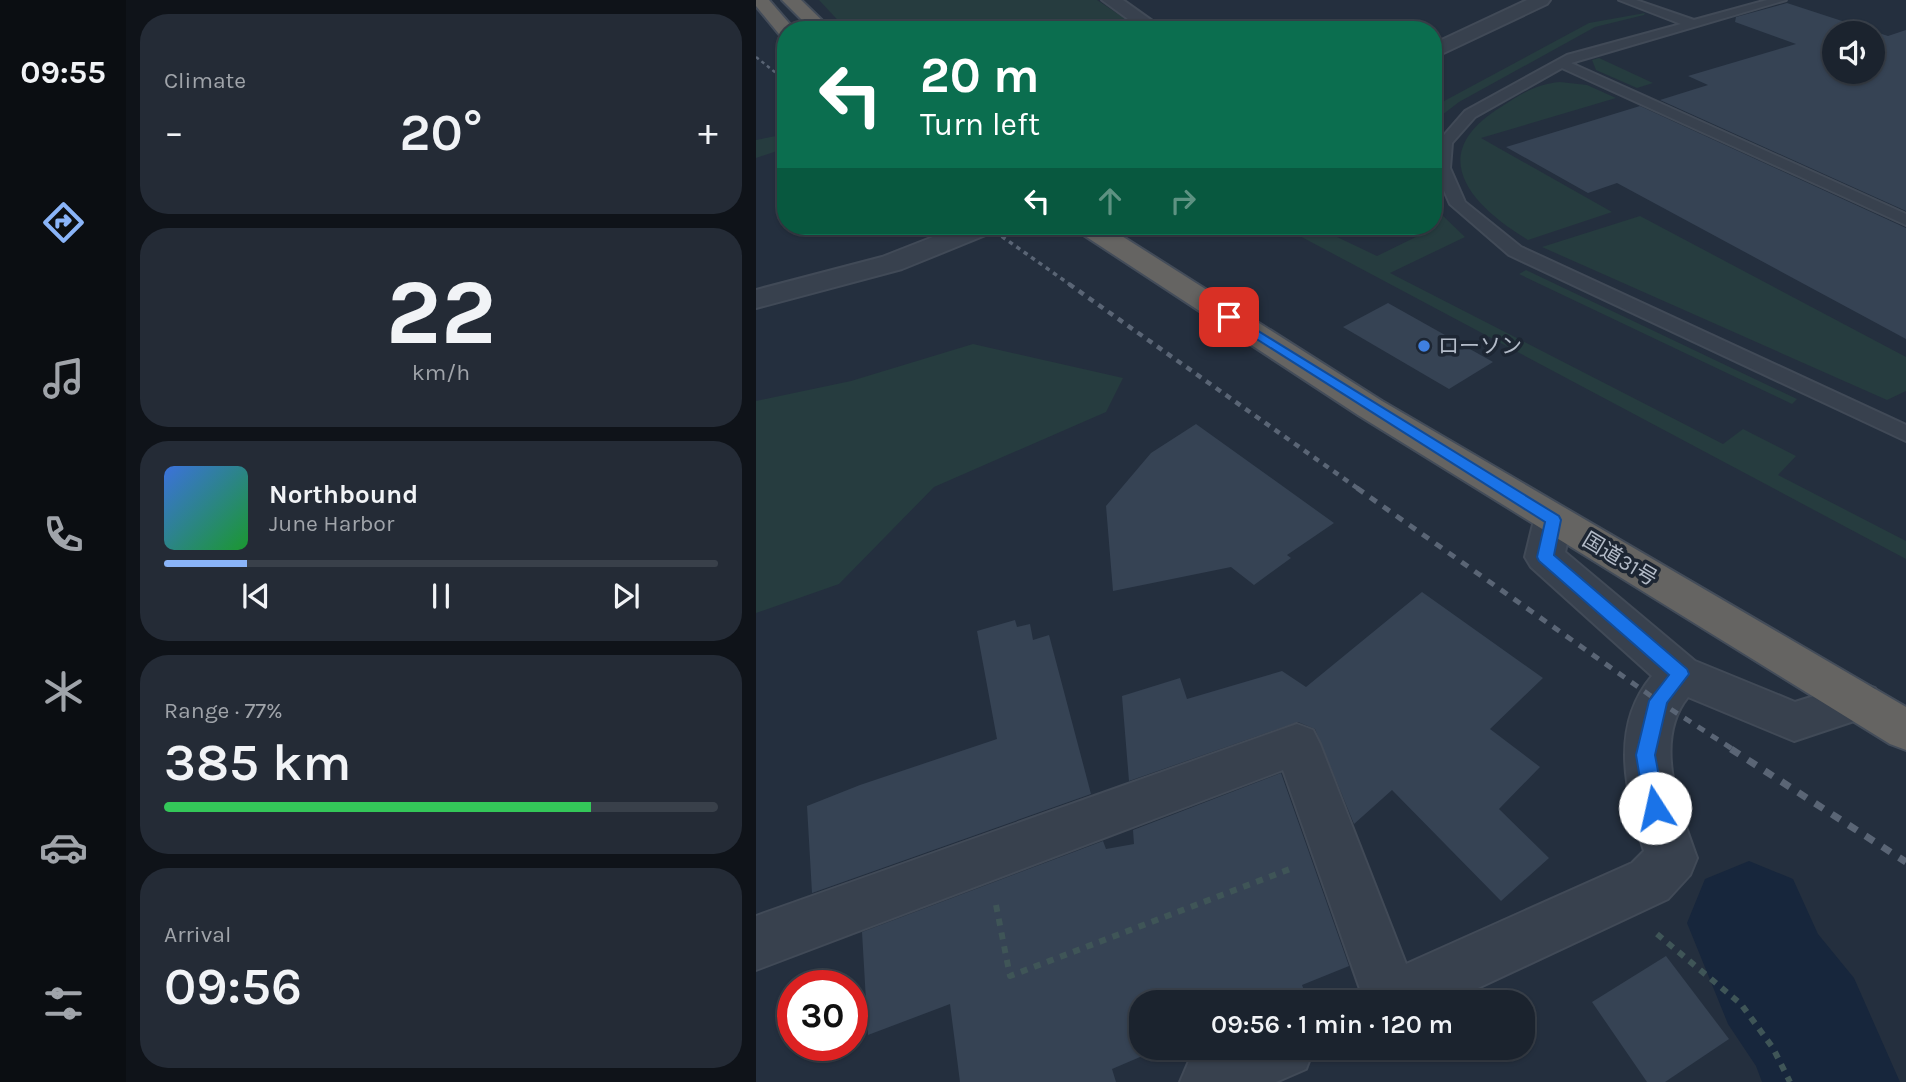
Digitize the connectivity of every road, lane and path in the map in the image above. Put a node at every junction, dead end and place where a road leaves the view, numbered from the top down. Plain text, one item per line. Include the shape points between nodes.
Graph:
1 (760, 0) edge
2 (791, 0) edge
3 (1111, 0) edge
4 (1541, 0) edge
5 (1625, 0) edge
6 (1780, 0) edge
7 (778, 21) edge
8 (813, 21) edge
9 (1142, 21) edge
10 (1689, 23) junction
11 (1442, 34) edge
12 (1467, 35) junction
13 (1442, 48) edge
14 (1561, 63) junction
15 (1906, 220) edge
16 (962, 235) edge
17 (1102, 235) edge
18 (756, 299) edge
19 (1906, 434) edge
20 (1553, 520) junction
21 (1680, 674) junction
22 (1858, 701) junction
23 (1906, 730) edge
24 (1337, 851) junction
25 (987, 859) junction
26 (1612, 899) junction
27 (756, 943) edge
28 (1383, 990) edge
29 (1411, 990) edge
30 (1274, 1063) edge
31 (1210, 1082) edge
32 (1790, 1082) edge

1 - 7 highway
2 - 8 highway
3 - 9 street
4 - 12 street
5 - 10 lane
6 - 10 lane
10 - 14 lane
11 - 12 street
12 - 13 street
14 - 15 lane
14 - 19 lane via 1470,114 1455,128 1445,142 1442,168 1458,204 1515,251
16 - 18 street via 892,263
17 - 20 highway, 国道31号
20 - 21 street via 1545,557
20 - 22 highway, 国道31号
21 - 22 street via 1794,722
21 - 26 street via 1658,701 1646,755 1655,808 1672,858 1650,881
22 - 23 highway, 国道31号
24 - 25 street via 1297,744
24 - 25 path via 1010,976
24 - 28 street
25 - 27 street
26 - 29 street
26 - 32 path via 1741,1004 1773,1048
30 - 31 street

